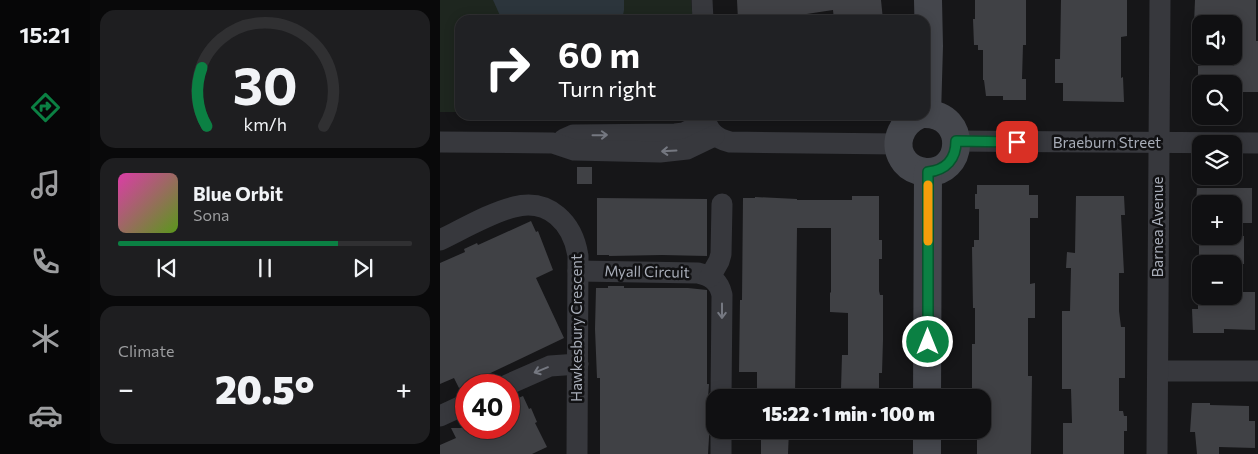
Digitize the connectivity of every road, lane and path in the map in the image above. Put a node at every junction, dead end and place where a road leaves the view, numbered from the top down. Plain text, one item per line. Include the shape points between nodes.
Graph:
1 (702, 0) edge
2 (928, 0) edge
3 (1160, 0) edge
4 (703, 15) edge
5 (928, 15) edge
6 (930, 116) edge
7 (911, 120) edge
8 (708, 124) edge
9 (956, 141) junction
10 (440, 142) edge
11 (1159, 143) junction
12 (1258, 143) edge
13 (898, 144) junction
14 (928, 172) junction
15 (722, 204) dead end
16 (440, 240) edge
17 (578, 271) junction
18 (710, 277) junction
19 (578, 364) junction
20 (1158, 371) junction
21 (1258, 371) edge
22 (520, 379) edge
23 (722, 389) edge
24 (928, 389) edge
25 (455, 409) edge
26 (440, 416) edge
27 (721, 439) edge
28 (927, 439) edge
29 (578, 454) edge
30 (721, 454) edge
31 (927, 454) edge
32 (1157, 454) edge

1 - 4 street
2 - 5 street
3 - 11 street, Barnea Avenue
6 - 9 street via 944,119 955,133
7 - 13 street via 902,129
8 - 10 street via 684,133 573,135 553,143
8 - 13 street via 723,140 738,142
9 - 11 street, Braeburn Street
9 - 14 street via 954,156 949,163
11 - 12 street, Braeburn Street
11 - 20 street, Barnea Avenue
13 - 14 street via 904,161 919,171
14 - 24 street
15 - 18 street via 720,261
16 - 17 street, Hawkesbury Crescent via 512,207 535,206 557,215 569,228 577,248
17 - 18 street, Myall Circuit
17 - 19 street, Hawkesbury Crescent
18 -> 23 street, Myall Circuit via 719,285 722,295
19 -> 22 street via 550,366
19 - 29 street, Hawkesbury Crescent
20 - 21 street
20 - 32 street, Barnea Avenue
25 - 26 street
27 - 30 street
28 - 31 street

